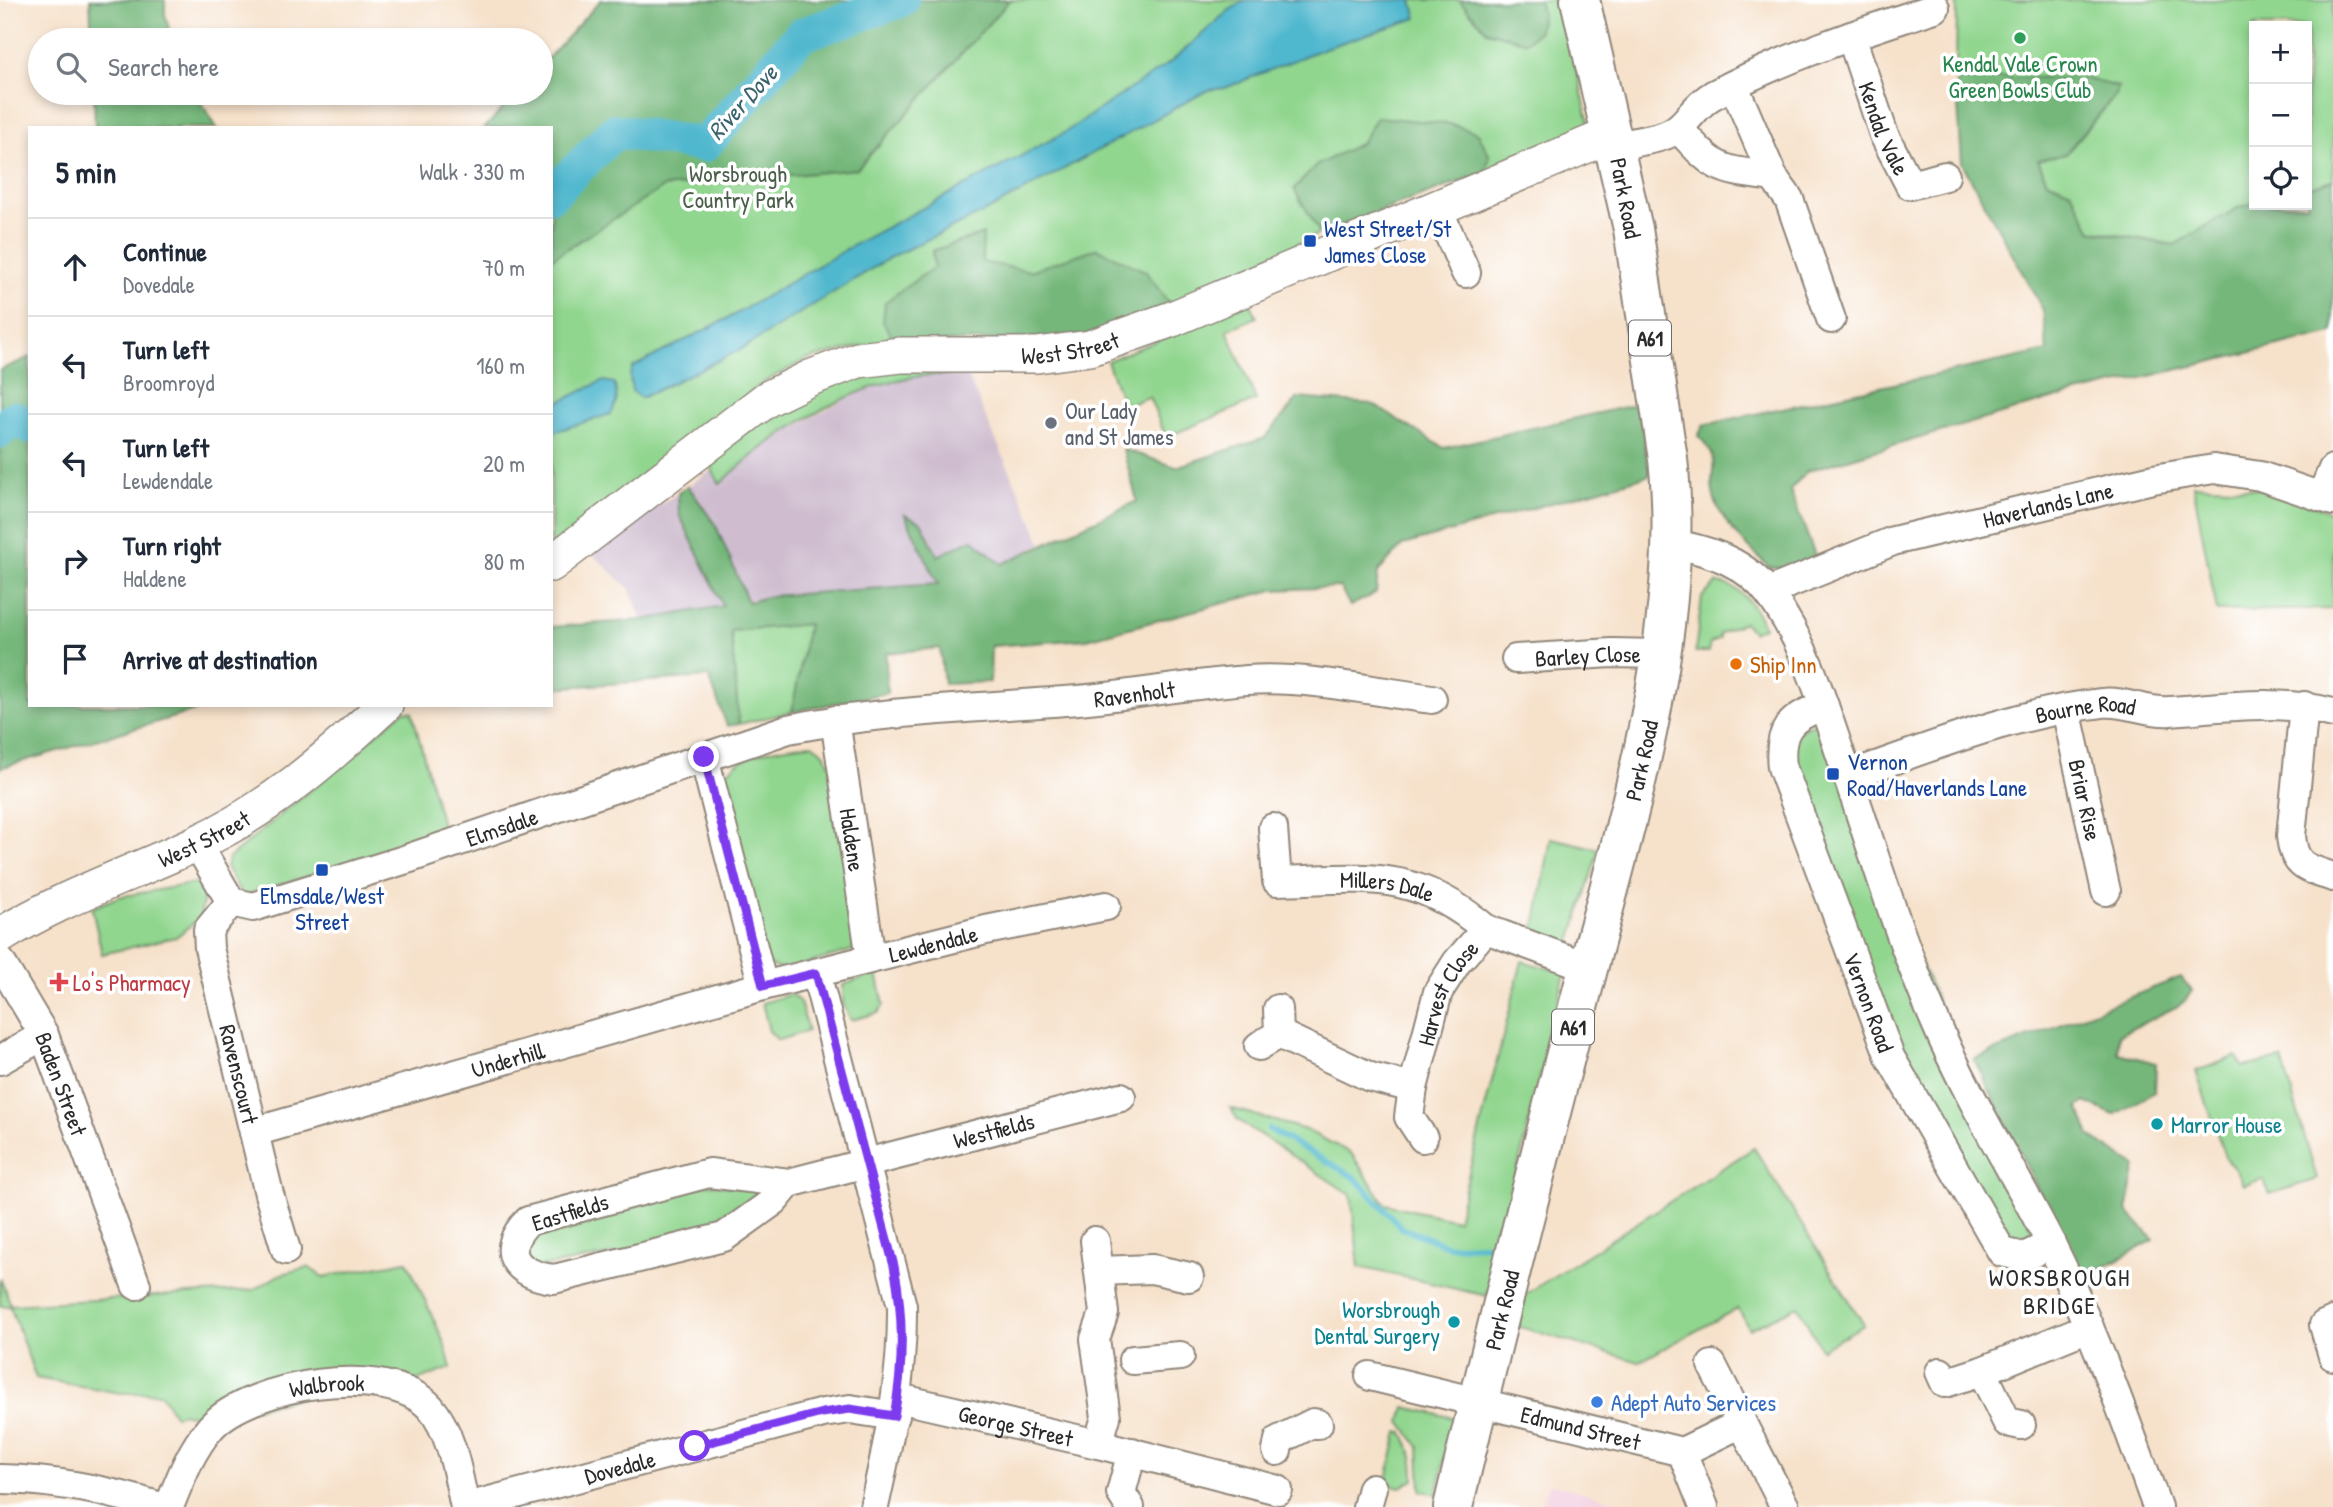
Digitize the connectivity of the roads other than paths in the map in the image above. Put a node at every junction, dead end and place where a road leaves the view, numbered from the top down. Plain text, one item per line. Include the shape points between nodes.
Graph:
1 (1580, 0) edge
2 (1935, 8) dead end
3 (1851, 36) junction
4 (1734, 86) junction
5 (1678, 128) junction
6 (1615, 140) junction
7 (1945, 176) dead end
8 (1773, 177) junction
9 (1437, 207) junction
10 (1465, 273) dead end
11 (1831, 319) dead end
12 (2333, 469) edge
13 (2327, 499) edge
14 (1670, 543) junction
15 (553, 562) edge
16 (1770, 594) junction
17 (1659, 654) junction
18 (1516, 659) dead end
19 (1432, 699) dead end
20 (1824, 706) junction
21 (2304, 706) junction
22 (384, 707) edge
23 (2066, 709) junction
24 (2333, 713) edge
25 (835, 720) junction
26 (704, 757) junction
27 (1847, 776) junction
28 (1273, 828) dead end
29 (197, 843) junction
30 (2333, 877) edge
31 (2106, 891) dead end
32 (231, 902) junction
33 (1106, 906) dead end
34 (1486, 929) junction
35 (0, 936) edge
36 (871, 958) junction
37 (0, 961) edge
38 (1588, 967) junction
39 (816, 973) junction
40 (763, 986) junction
41 (1272, 1030) dead end
42 (44, 1035) junction
43 (0, 1060) edge
44 (1413, 1088) junction
45 (1121, 1097) dead end
46 (254, 1132) junction
47 (1423, 1138) dead end
48 (866, 1164) junction
49 (789, 1183) junction
50 (1095, 1241) dead end
51 (2050, 1244) junction
52 (286, 1250) dead end
53 (1099, 1271) junction
54 (1189, 1277) dead end
55 (136, 1285) dead end
56 (2333, 1321) edge
57 (2089, 1327) junction
58 (1180, 1356) dead end
59 (2333, 1356) edge
60 (1116, 1363) junction
61 (1712, 1365) dead end
62 (1982, 1371) junction
63 (1386, 1372) dead end
64 (1940, 1373) dead end
65 (1478, 1404) junction
66 (896, 1407) junction
67 (1742, 1423) junction
68 (1318, 1424) dead end
69 (2021, 1425) dead end
70 (1098, 1444) junction
71 (1132, 1452) junction
72 (1682, 1452) junction
73 (0, 1479) edge
74 (1265, 1481) edge
75 (161, 1507) edge
76 (169, 1507) edge
77 (466, 1507) edge
78 (874, 1507) edge
79 (1130, 1507) edge
80 (1453, 1507) edge
81 (1704, 1507) edge
82 (1785, 1507) edge
83 (2158, 1507) edge

1 - 6 highway, Park Road / A61
2 - 3 street
3 - 4 street
3 - 7 street, Kendal Vale via 1884,135 1910,185
4 - 5 street via 1694,107
4 - 8 street
5 - 6 street via 1662,135
5 - 8 street via 1712,164 1730,172
6 - 9 main road, West Street
6 - 14 highway, Park Road / A61 via 1668,459
8 - 11 street via 1789,199
9 - 10 street
9 - 15 main road, West Street via 1172,319 1090,348 1037,355 901,355 858,360 810,378 767,399
12 - 13 street
13 - 16 street, Haverlands Lane via 2260,476 2214,469 2153,479 1893,541
14 - 16 street via 1723,556 1748,571
14 - 17 highway, Park Road / A61
16 - 20 street via 1807,659
17 - 18 street, Barley Close
17 - 38 highway, Park Road / A61 via 1634,787
19 - 25 street, Ravenholt via 1316,683 1249,680 1079,700 877,713
20 - 27 street
20 - 51 street, Vernon Road via 1788,725 1780,742 1782,767 1890,1057 2002,1252 2024,1257
21 - 23 street, Bourne Road via 2272,703 2158,712 2105,702
21 - 24 street, Bourne Road
21 - 30 street via 2293,855 2305,868
22 - 29 main road, West Street via 285,792
23 - 27 street, Bourne Road via 2006,722
23 - 31 street, Briar Rise
25 - 26 street, Elmsdale via 788,729
25 - 36 street, Haldene
26 - 32 street, Elmsdale via 253,907
26 - 40 street
27 - 51 street via 1935,1023
28 - 34 street, Millers Dale via 1266,882 1384,878 1430,890
29 - 32 street
29 - 35 main road, West Street via 44,910
32 - 46 street, Ravenscourt via 208,930 209,948
33 - 36 street, Lewdendale
34 - 38 street, Harvest Close
34 - 44 street, Harvest Close via 1438,992
36 - 39 street, Lewdendale
37 - 42 street, Baden Street
38 - 65 highway, Park Road / A61
39 - 40 street, Lewdendale
39 - 48 street
40 - 46 street, Underhill
41 - 44 street via 1370,1077
42 - 43 street
42 - 55 street, Baden Street via 98,1217
44 - 47 street, Harvest Close via 1409,1117
45 - 48 street, Westfields
46 - 52 street, Ravenscourt
48 - 49 street, Eastfields
48 - 66 street via 902,1306 903,1354
49 - 49 street, Eastfields via 774,1201 724,1237 554,1279 533,1277 513,1256 517,1232 528,1221 709,1173
50 - 53 street
51 - 57 street
53 - 54 street via 1152,1269
53 - 60 street via 1104,1313 1095,1339
56 - 59 street via 2324,1325
57 - 62 street
57 - 83 street
58 - 60 street
60 - 70 street
61 - 67 street
62 - 64 street via 1945,1383
62 - 69 street via 2007,1422
63 - 65 street, Edmund Street
65 - 72 street, Edmund Street
65 - 80 highway, Park Road / A61
66 - 70 street, George Street
66 - 77 street, Dovedale via 822,1413
66 - 78 street
67 - 72 street
67 - 82 street
68 - 74 street, George Street via 1279,1440
70 - 71 street, George Street
71 - 74 street, George Street
71 - 79 street via 1121,1493
72 - 81 street
73 - 75 street via 45,1480 108,1491
76 - 77 street, Walbrook via 192,1453 213,1425 269,1395 326,1382 384,1386 405,1391 429,1406 443,1427

